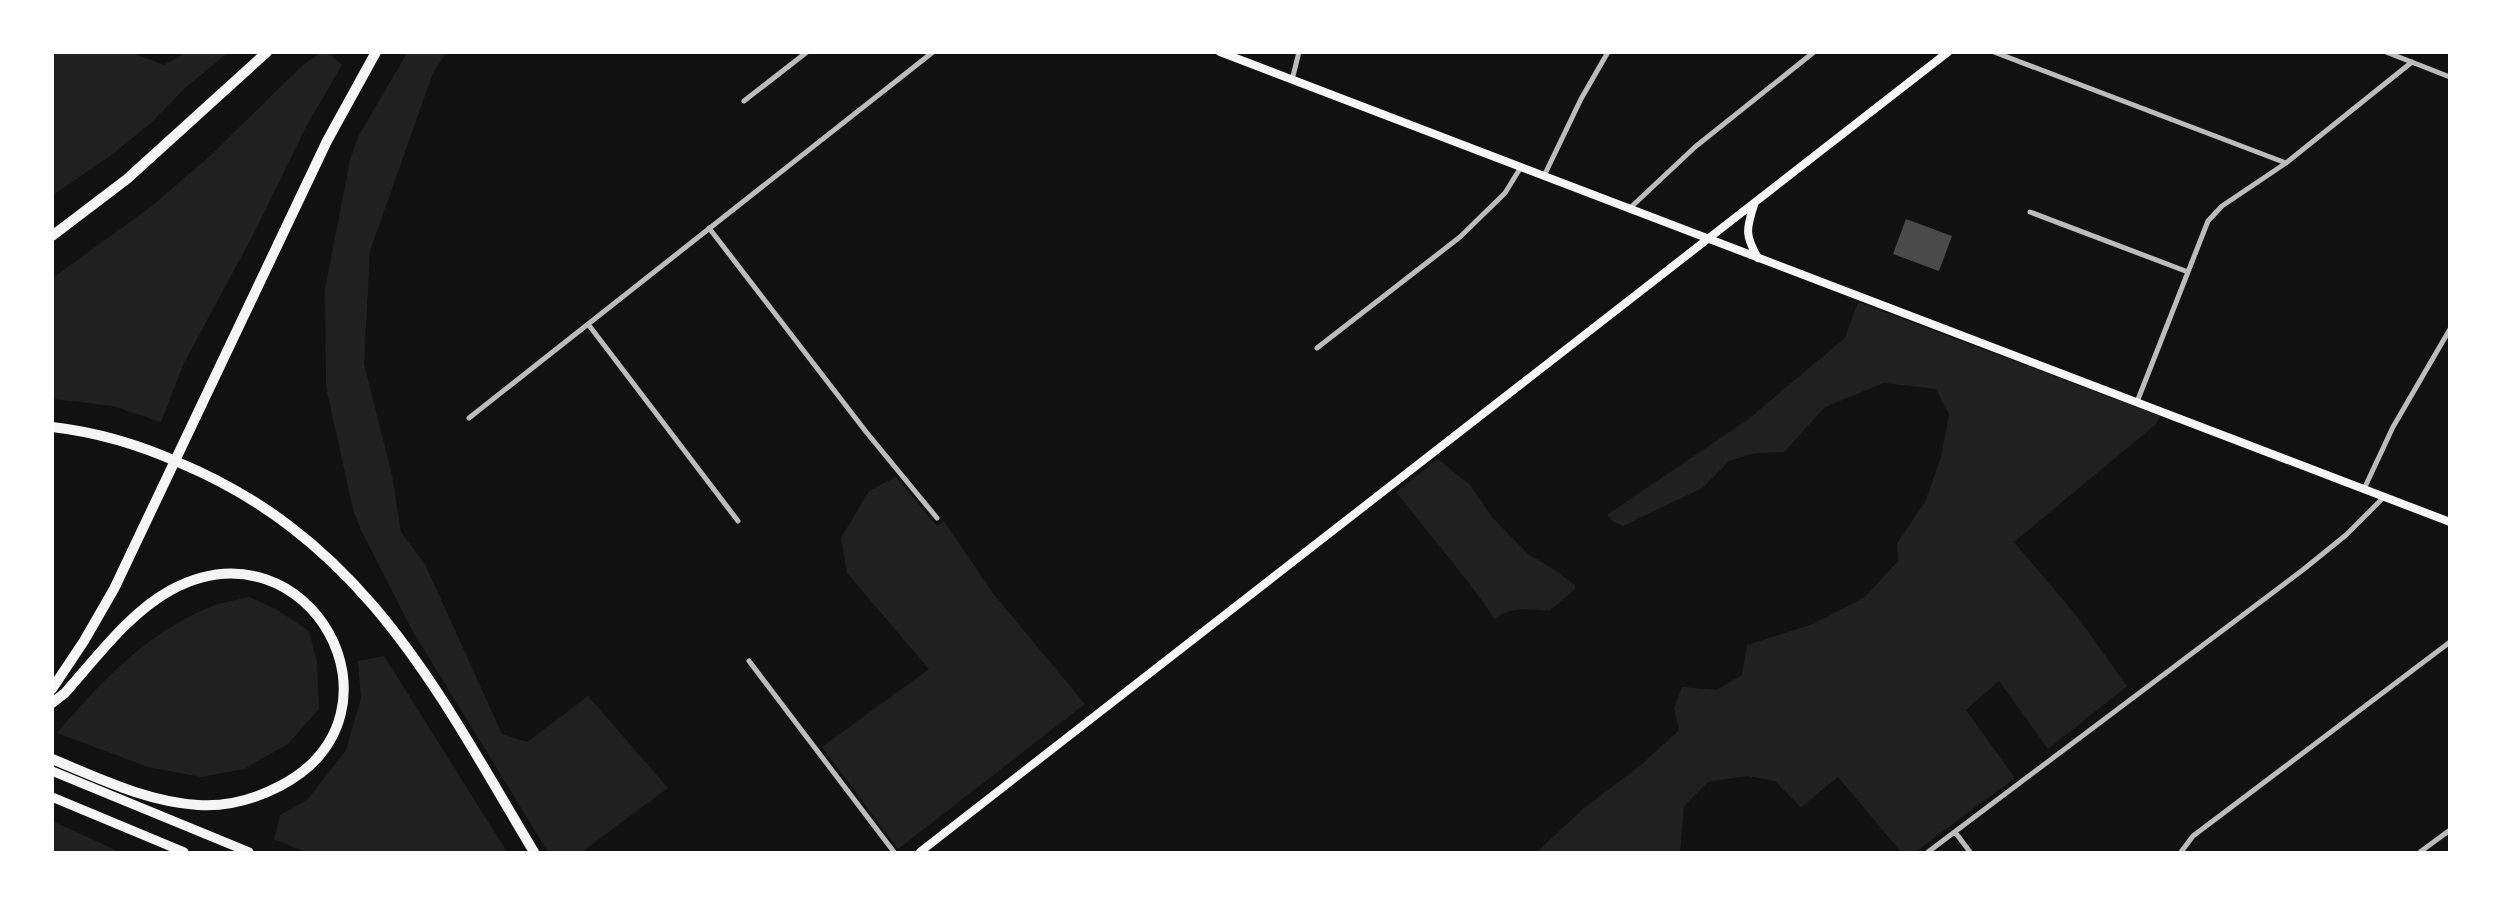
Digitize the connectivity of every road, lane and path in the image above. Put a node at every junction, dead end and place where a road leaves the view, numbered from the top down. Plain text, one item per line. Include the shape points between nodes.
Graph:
1 (267, 52) edge
2 (376, 52) edge
3 (807, 52) edge
4 (933, 52) edge
5 (1220, 52) edge
6 (1299, 52) edge
7 (1608, 52) edge
8 (1814, 52) edge
9 (1948, 52) edge
10 (1994, 52) edge
11 (2386, 52) edge
12 (2412, 62) junction
13 (2449, 77) edge
14 (1292, 80) junction
15 (744, 101) dead end
16 (2286, 163) junction
17 (1521, 167) junction
18 (1544, 176) junction
19 (1754, 205) junction
20 (1629, 209) junction
21 (2030, 212) dead end
22 (81, 216) junction
23 (709, 228) junction
24 (52, 229) edge
25 (52, 236) edge
26 (1710, 239) junction
27 (1758, 258) junction
28 (2188, 272) junction
29 (588, 324) junction
30 (2449, 329) edge
31 (1317, 348) dead end
32 (2137, 402) junction
33 (469, 418) dead end
34 (52, 427) edge
35 (2364, 489) junction
36 (2384, 497) junction
37 (937, 518) dead end
38 (738, 521) dead end
39 (2449, 522) edge
40 (2449, 642) edge
41 (749, 661) dead end
42 (52, 690) edge
43 (52, 704) edge
44 (52, 759) edge
45 (52, 771) edge
46 (52, 797) edge
47 (2449, 830) edge
48 (1955, 832) junction
49 (184, 852) edge
50 (249, 852) edge
51 (534, 852) edge
52 (894, 852) edge
53 (920, 852) edge
54 (1928, 852) edge
55 (1970, 852) edge
56 (2181, 852) edge
57 (2420, 852) edge

1 - 22 highway
2 - 42 highway via 327,141 114,589
3 - 15 street
4 - 23 street
5 - 14 main road
6 - 14 street
7 - 18 street
8 - 20 street via 1695,147
9 - 19 main road
10 - 16 street
11 - 12 street
12 - 13 street
12 - 16 street
14 - 17 main road
16 - 28 street via 2222,206 2208,221
17 - 18 main road
17 - 31 street via 1505,193 1460,237
18 - 20 main road
19 - 26 main road
19 - 27 main road via 1747,230
20 - 26 main road
21 - 28 street
22 - 24 highway
22 - 25 highway
23 - 29 street
23 - 37 street
26 - 27 main road
26 - 53 main road
27 - 32 main road
28 - 32 street
29 - 33 street
29 - 38 street
30 - 35 street
32 - 35 main road
34 - 51 highway via 127,443 203,473 269,510 335,563 386,620 446,703
35 - 36 main road
36 - 39 main road
36 - 48 street via 2304,569
40 - 56 street via 2193,836
41 - 52 street
43 - 44 highway via 156,599 190,582 224,575 264,579 300,597 324,621 343,667 344,700 327,746 304,772 253,798 198,805 144,797
45 - 50 main road
46 - 49 main road
47 - 57 street
48 - 54 street
48 - 55 street

